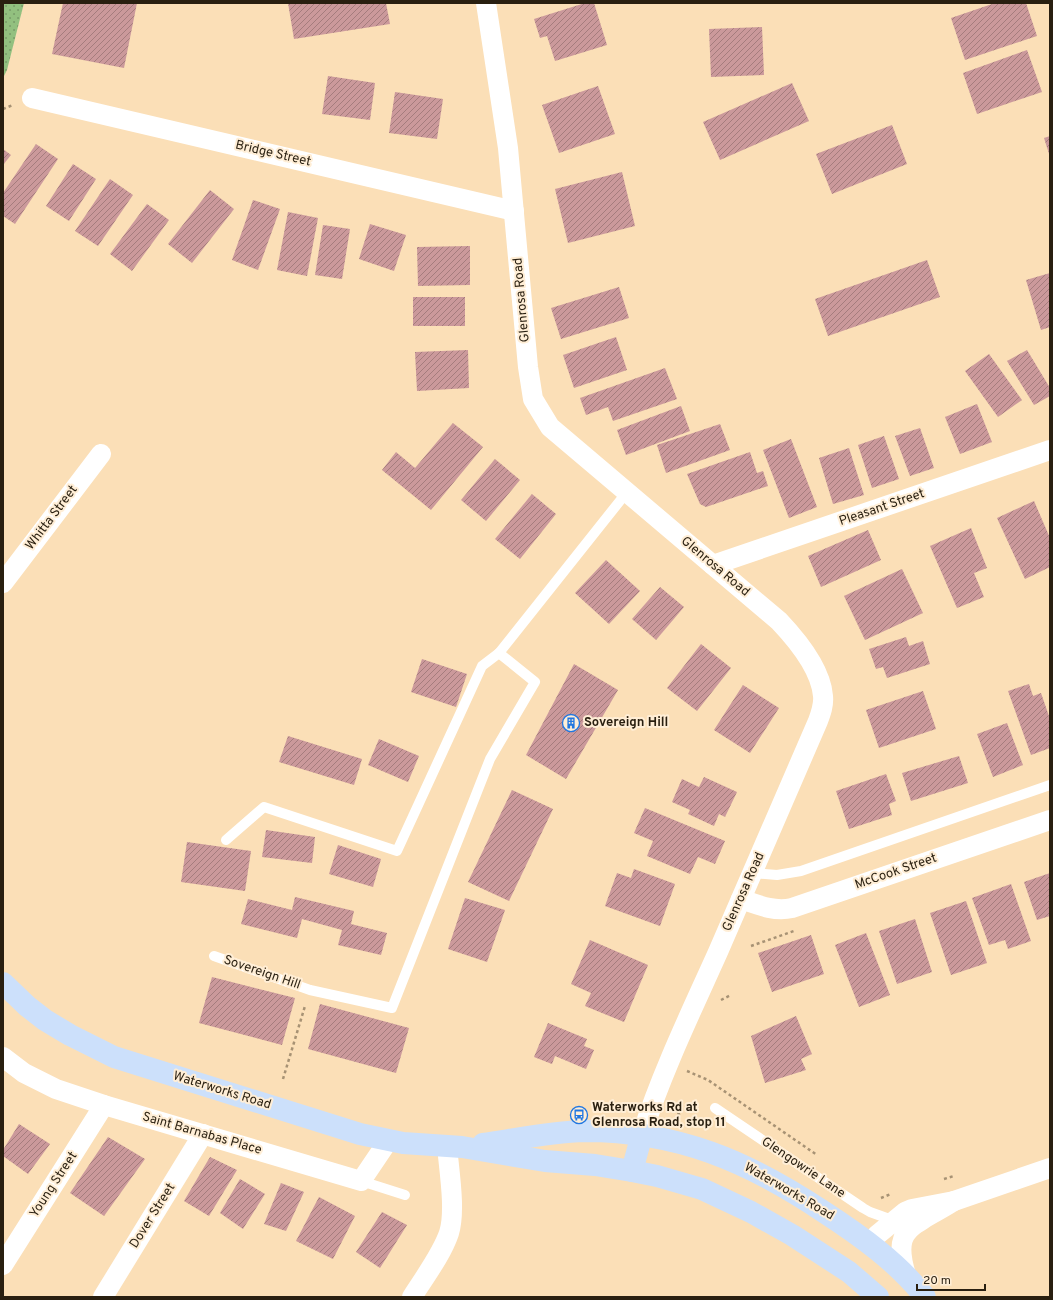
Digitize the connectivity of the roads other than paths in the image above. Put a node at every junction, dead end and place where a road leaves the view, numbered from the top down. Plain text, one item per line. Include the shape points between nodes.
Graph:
1 (486, 3) edge
2 (32, 98) dead end
3 (514, 211) junction
4 (1050, 450) edge
5 (101, 454) dead end
6 (627, 492) junction
7 (713, 565) junction
8 (3, 583) edge
9 (499, 653) junction
10 (1050, 785) edge
11 (1050, 820) edge
12 (226, 840) dead end
13 (753, 873) junction
14 (741, 899) junction
15 (214, 956) dead end
16 (3, 984) edge
17 (3, 1057) edge
18 (104, 1105) junction
19 (716, 1108) dead end
20 (203, 1134) junction
21 (642, 1134) junction
22 (388, 1141) junction
23 (455, 1147) junction
24 (1050, 1168) edge
25 (632, 1171) junction
26 (361, 1181) junction
27 (405, 1194) dead end
28 (901, 1226) junction
29 (871, 1245) junction
30 (3, 1265) edge
31 (906, 1275) junction
32 (103, 1297) edge
33 (412, 1297) edge
34 (878, 1297) edge
35 (925, 1297) edge

1 - 3 street, Glenrosa Road via 508,148
2 - 3 street, Bridge Street
3 - 6 street, Glenrosa Road via 533,398 550,426
4 - 7 street, Pleasant Street
5 - 8 street, Whitta Street
6 - 7 street, Glenrosa Road
6 - 9 lane
7 - 13 street, Glenrosa Road via 791,634 814,668 823,697 818,721
9 - 12 lane via 482,666 397,851 264,807
9 - 15 lane, Sovereign Hill via 535,682 490,759 392,1008 310,990
10 - 13 lane via 801,871 777,875
11 - 14 street, McCook Street via 792,908 772,909
13 - 14 street, Glenrosa Road
14 - 21 street, Glenrosa Road via 668,1063
16 - 22 main road, Waterworks Road via 46,1020 114,1057
17 - 18 street, Saint Barnabas Place via 32,1078
18 - 20 street, Saint Barnabas Place
18 - 30 street, Young Street
19 - 28 lane, Glengowrie Lane via 863,1208
20 - 26 street, Saint Barnabas Place
20 - 32 street, Dover Street
21 - 23 main road, Waterworks Road via 561,1132
21 - 25 main road
21 - 29 main road, Waterworks Road via 686,1144 744,1165 799,1195
22 - 23 main road, Waterworks Road
22 - 26 street
23 - 25 main road, Waterworks Road
23 - 33 street via 449,1233 444,1246
24 - 28 street via 997,1193 912,1209 902,1214
25 - 34 main road, Waterworks Road via 702,1189 751,1212 833,1261
26 - 27 lane
28 - 29 street via 878,1235
28 - 31 street via 902,1262
29 - 31 main road, Waterworks Road
29 - 34 main road via 871,1263
31 - 35 main road, Waterworks Road

